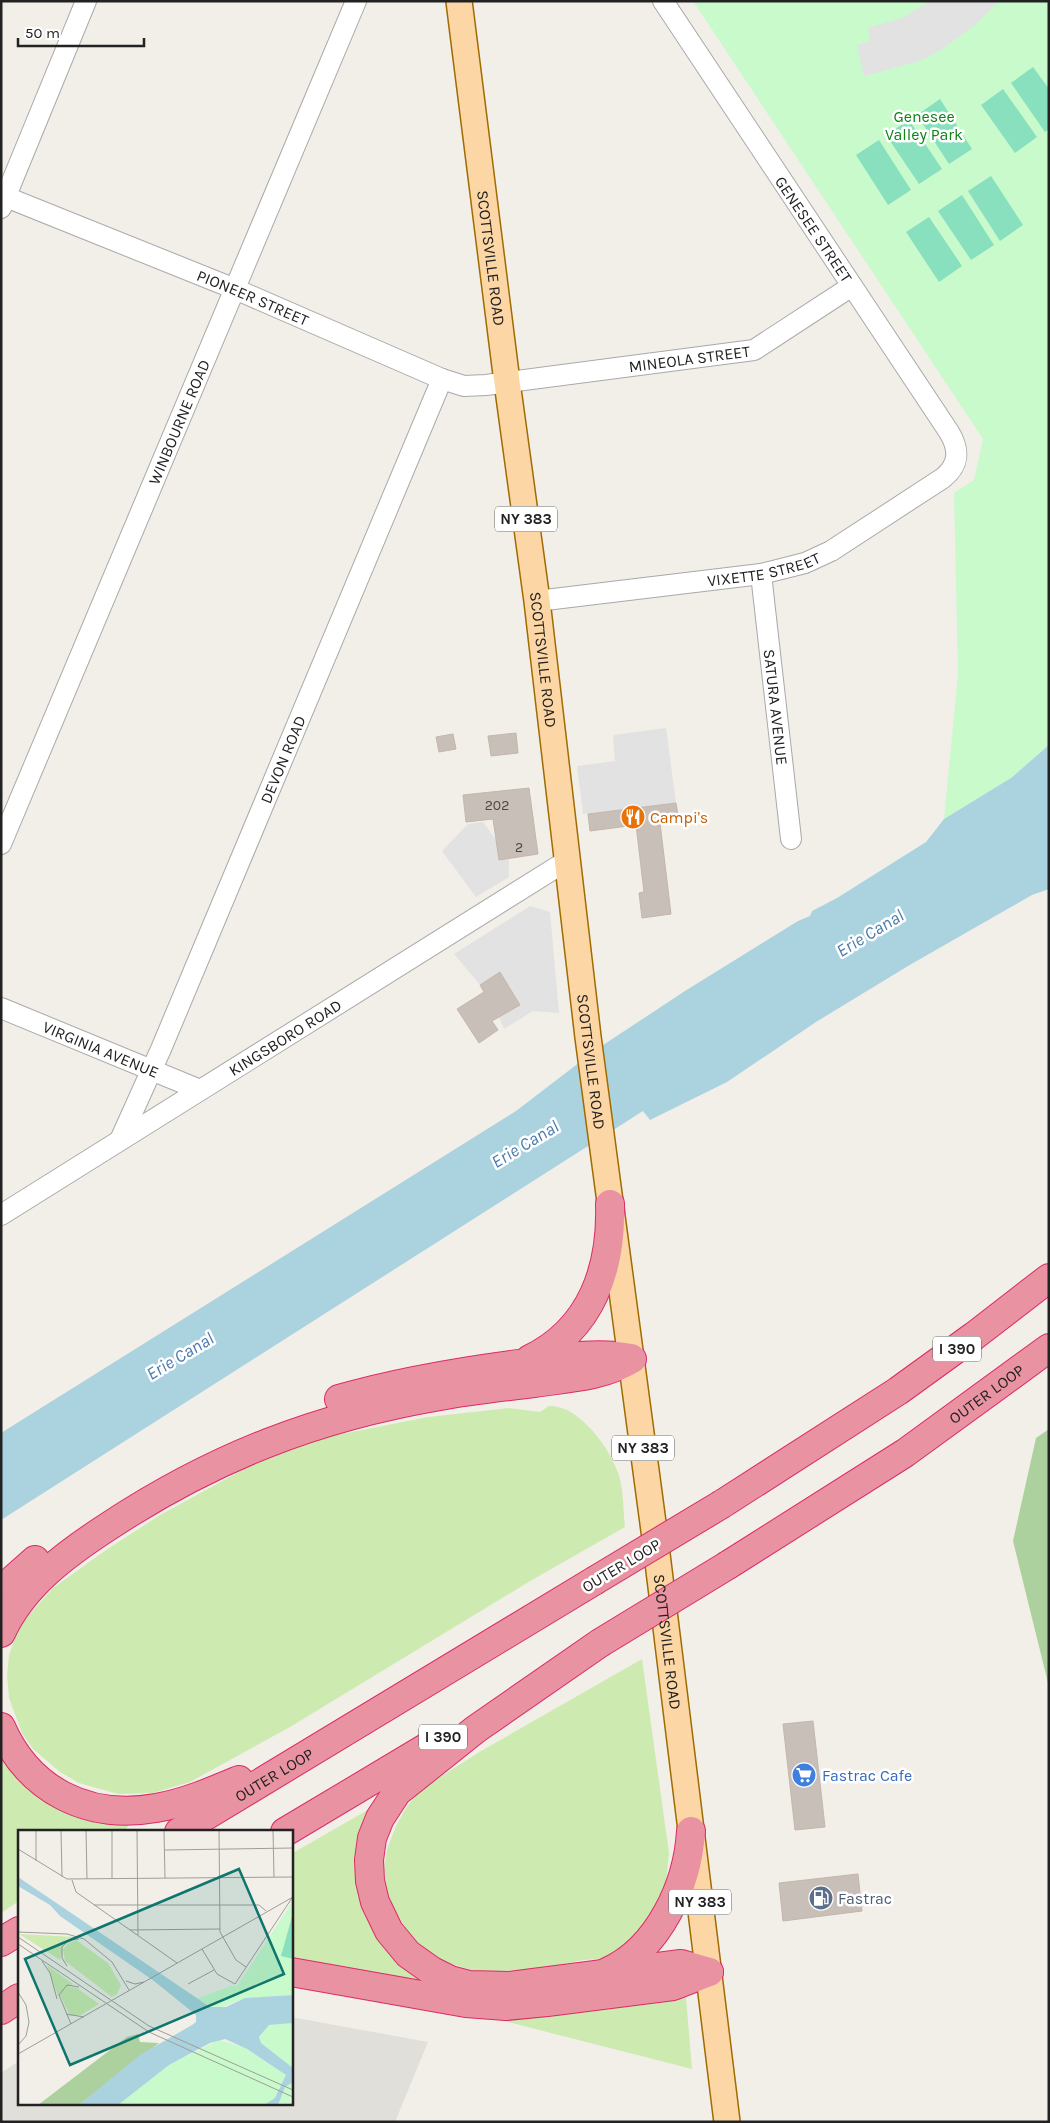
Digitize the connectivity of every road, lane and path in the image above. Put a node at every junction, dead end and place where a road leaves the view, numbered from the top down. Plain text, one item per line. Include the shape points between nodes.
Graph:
1 (86, 1) edge
2 (356, 1) edge
3 (459, 1) edge
4 (663, 1) edge
5 (3, 200) edge
6 (852, 286) junction
7 (235, 289) junction
8 (442, 379) junction
9 (507, 382) junction
10 (957, 459) joint
11 (761, 574) junction
12 (537, 601) junction
13 (791, 839) dead end
14 (1, 844) edge
15 (568, 860) junction
16 (1, 1008) edge
17 (152, 1070) junction
18 (200, 1090) junction
19 (120, 1140) junction
20 (610, 1204) junction
21 (1, 1215) edge
22 (1049, 1278) edge
23 (1049, 1348) edge
24 (632, 1358) junction
25 (514, 1364) junction
26 (1, 1590) edge
27 (1, 1633) edge
28 (600, 1643) junction
29 (378, 1712) junction
30 (1, 1726) edge
31 (183, 1830) edge
32 (289, 1830) edge
33 (691, 1831) junction
34 (18, 1932) edge
35 (1, 1942) edge
36 (292, 1972) edge
37 (709, 1972) junction
38 (599, 1976) junction
39 (727, 2122) edge

1 - 5 street
2 - 7 street, WINBOURNE ROAD
3 - 9 main road, SCOTTSVILLE ROAD / NY 383
4 - 6 street, GENESEE STREET
5 - 7 street, PIONEER STREET
6 - 9 street, MINEOLA STREET via 754,350
6 - 10 street, GENESEE STREET via 953,438
7 - 8 street, PIONEER STREET
7 - 14 street, WINBOURNE ROAD
8 - 9 street, PIONEER STREET via 473,386
8 - 17 street, DEVON ROAD
9 - 12 main road, SCOTTSVILLE ROAD / NY 383
10 - 11 street, VIXETTE STREET via 943,478 831,551 805,563
11 - 12 street, VIXETTE STREET
11 - 13 street, SATURA AVENUE
12 - 15 main road, SCOTTSVILLE ROAD / NY 383
15 - 18 street, KINGSBORO ROAD
15 - 20 main road, SCOTTSVILLE ROAD / NY 383
16 - 17 street, VIRGINIA AVENUE
17 - 18 street, VIRGINIA AVENUE
17 - 19 street, DEVON ROAD
18 - 19 street, KINGSBORO ROAD
19 - 21 street, KINGSBORO ROAD
20 - 24 main road, SCOTTSVILLE ROAD / NY 383
20 - 25 highway via 610,1233 604,1266 600,1282 586,1308 570,1330 554,1344
22 - 29 highway, OUTER LOOP / I 390, bridge via 949,1355 862,1415 722,1504
23 - 28 highway, OUTER LOOP / I 390, bridge via 867,1478
24 - 25 highway via 589,1355
24 - 27 highway via 594,1375 477,1390 379,1408 302,1429 252,1448 183,1482 81,1545 23,1596
24 - 33 main road, SCOTTSVILLE ROAD / NY 383
25 - 26 highway via 439,1375 376,1389 245,1433 176,1466 105,1509 42,1553
28 - 32 highway, OUTER LOOP / I 390
28 - 38 highway via 488,1720 404,1785 380,1818 372,1838 369,1860 372,1891 389,1931 408,1954 441,1976 468,1985 489,1987
29 - 30 highway via 212,1791 172,1804 131,1811 92,1807 70,1800 48,1787 20,1760
29 - 31 highway, OUTER LOOP / I 390
33 - 37 main road, SCOTTSVILLE ROAD / NY 383
33 - 38 highway via 682,1880 659,1924 637,1952
34 - 35 highway
36 - 37 highway via 466,2003 506,2006 673,1986
37 - 38 highway via 681,1964
37 - 39 main road, SCOTTSVILLE ROAD / NY 383

